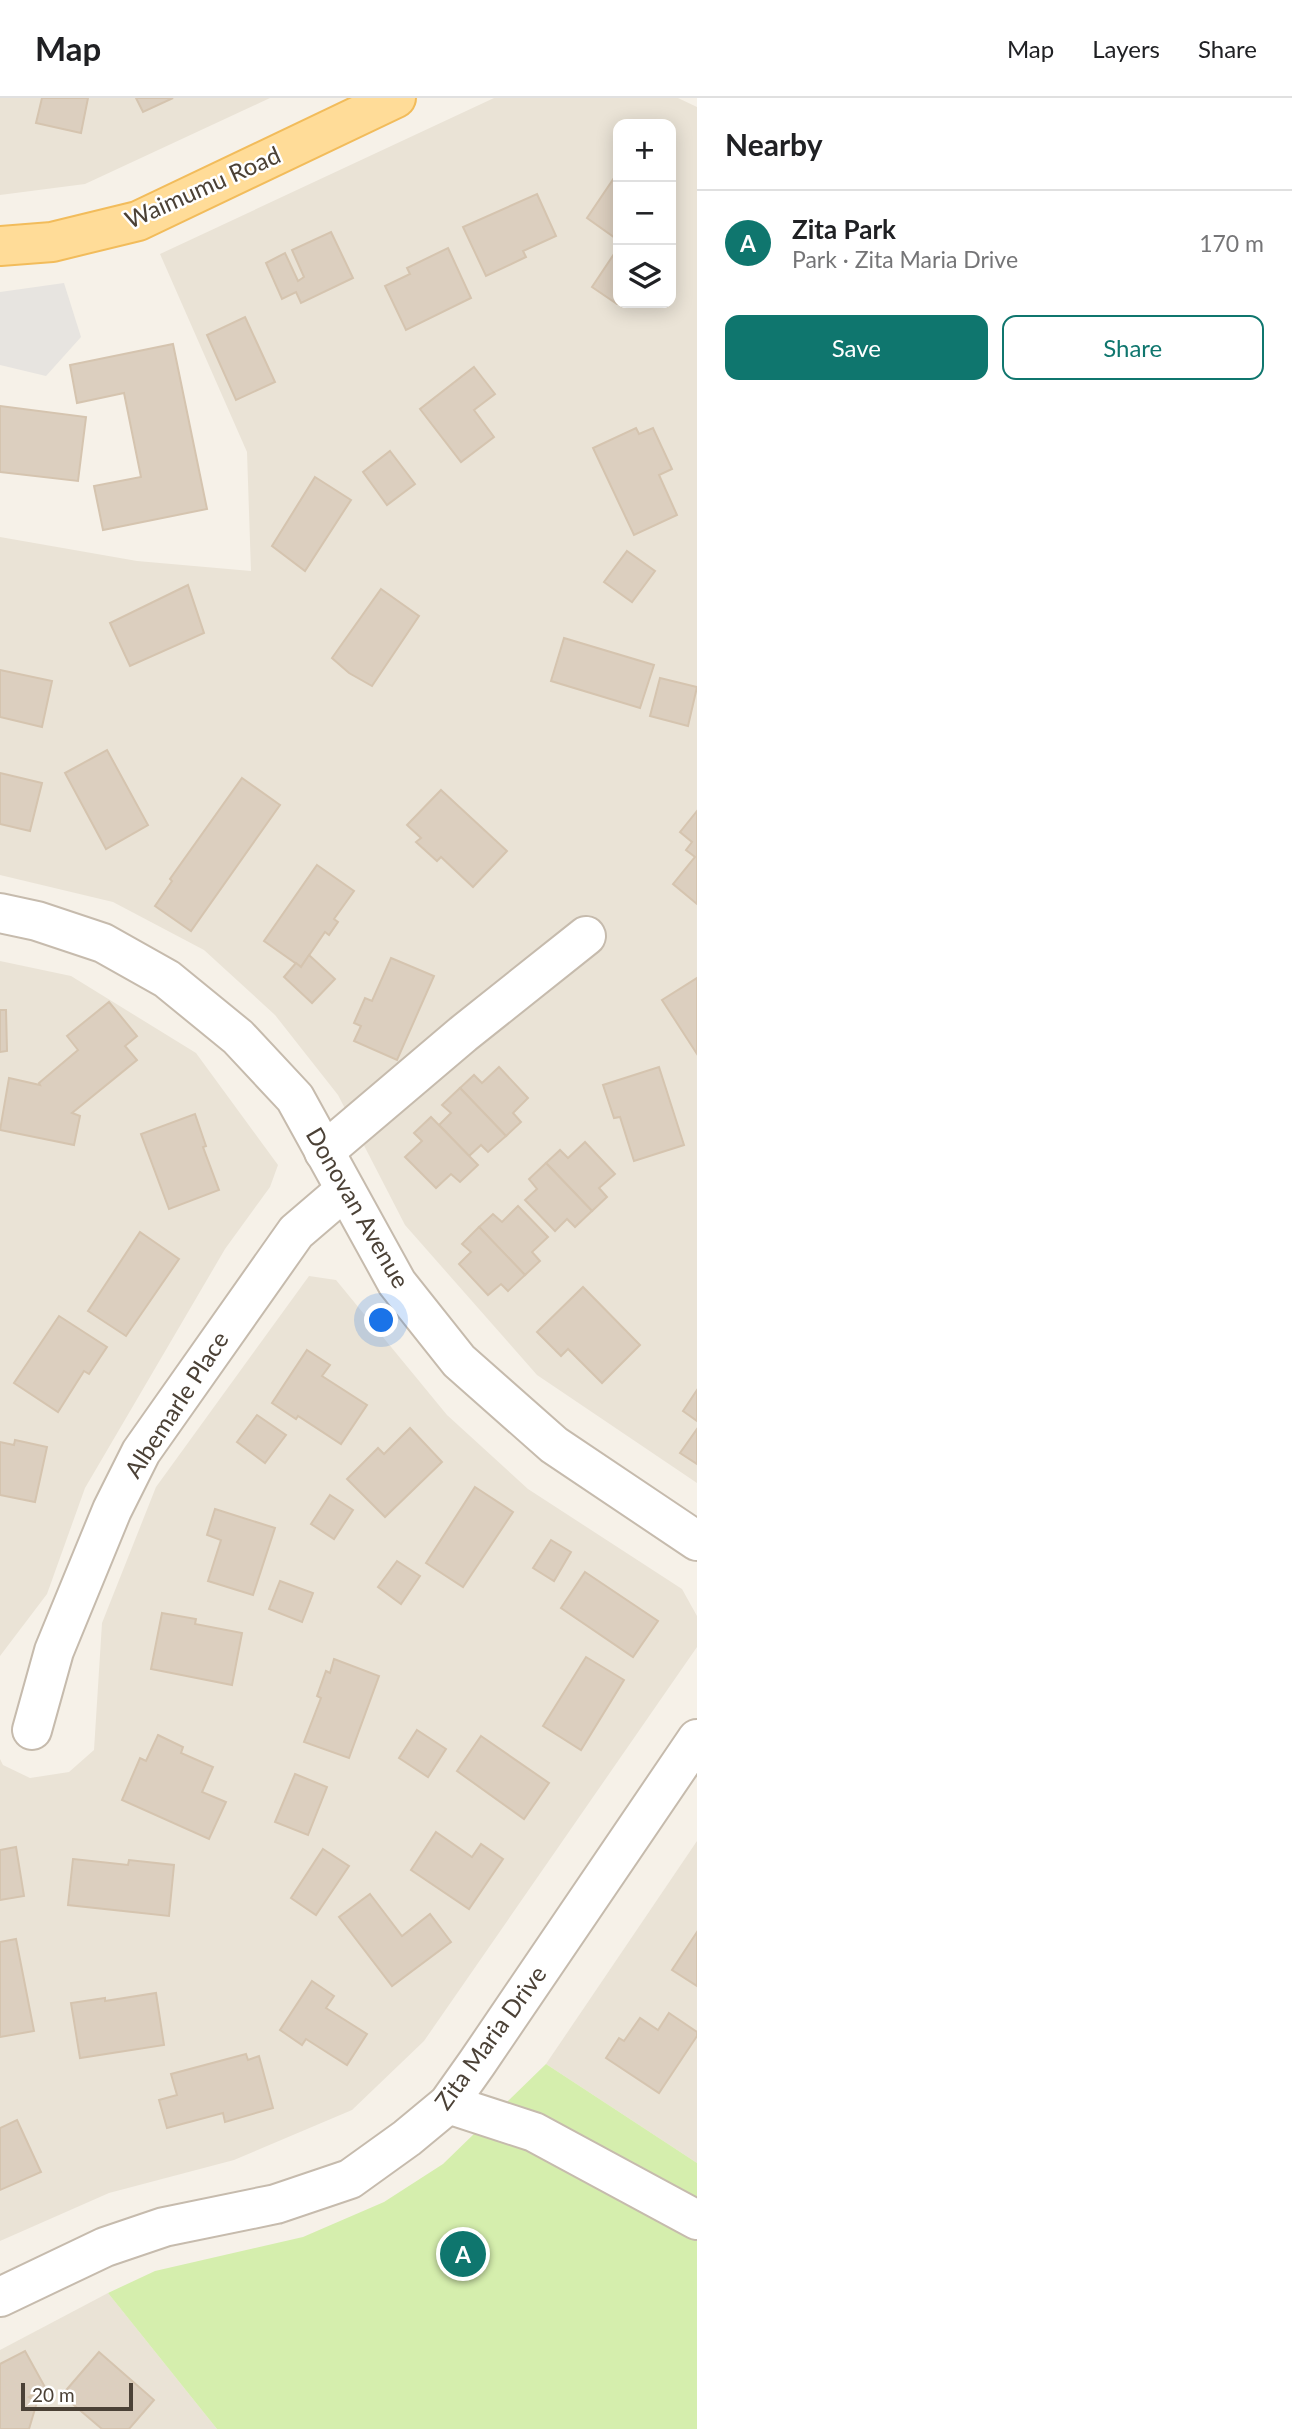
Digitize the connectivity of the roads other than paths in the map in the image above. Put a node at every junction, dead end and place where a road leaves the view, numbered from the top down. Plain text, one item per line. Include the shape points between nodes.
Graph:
1 (396, 98) edge
2 (0, 246) edge
3 (0, 913) edge
4 (586, 936) dead end
5 (324, 1152) junction
6 (345, 1190) junction
7 (697, 1541) edge
8 (32, 1730) dead end
9 (697, 1739) edge
10 (448, 2104) junction
11 (697, 2220) edge
12 (0, 2297) edge

1 - 2 main road, Waimumu Road via 138,221 52,242
3 - 5 street, Donovan Avenue via 103,943 167,979 238,1037 295,1098
4 - 5 street
5 - 6 street, Donovan Avenue
6 - 7 street, Donovan Avenue via 397,1283 459,1362 554,1445
6 - 8 street, Albemarle Place via 296,1232 141,1452 54,1651
9 - 10 street, Zita Maria Drive
10 - 11 street via 534,2132
10 - 12 street, Zita Maria Drive via 349,2179 276,2204 164,2227 106,2247

